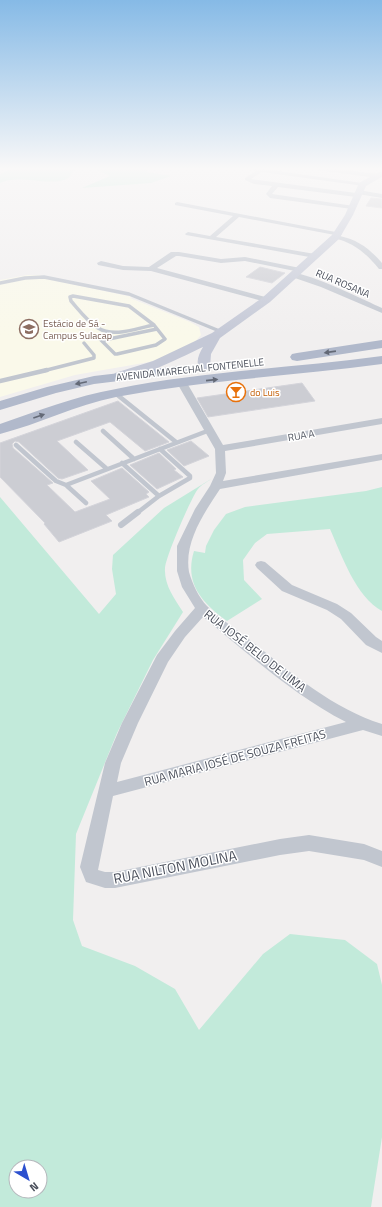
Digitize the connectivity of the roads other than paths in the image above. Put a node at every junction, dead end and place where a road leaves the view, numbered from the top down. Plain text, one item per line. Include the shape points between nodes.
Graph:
1 (227, 224) edge
2 (281, 224) edge
3 (343, 224) edge
4 (188, 234) dead end
5 (338, 235) junction
6 (210, 238) junction
7 (315, 256) junction
8 (101, 263) dead end
9 (382, 267) edge
10 (151, 269) junction
11 (297, 273) junction
12 (0, 283) edge
13 (266, 300) junction
14 (382, 311) edge
15 (155, 327) junction
16 (219, 334) junction
17 (84, 343) dead end
18 (382, 344) edge
19 (348, 350) junction
20 (172, 358) junction
21 (382, 360) edge
22 (357, 364) junction
23 (204, 365) junction
24 (119, 376) junction
25 (0, 382) edge
26 (182, 383) junction
27 (145, 388) junction
28 (115, 393) junction
29 (0, 406) edge
30 (382, 421) edge
31 (0, 429) edge
32 (210, 430) junction
33 (103, 431) dead end
34 (76, 442) dead end
35 (176, 442) junction
36 (16, 445) dead end
37 (160, 449) junction
38 (220, 449) junction
39 (382, 457) edge
40 (134, 459) junction
41 (122, 463) junction
42 (107, 469) junction
43 (66, 485) junction
44 (216, 486) junction
45 (159, 496) junction
46 (86, 503) dead end
47 (121, 525) dead end
48 (261, 565) dead end
49 (202, 609) junction
50 (382, 648) edge
51 (363, 724) junction
52 (382, 730) edge
53 (107, 791) junction
54 (382, 859) edge

1 - 6 street
2 - 5 street
3 - 5 main road
4 - 6 street
5 - 7 main road
5 - 9 street via 360,245
6 - 7 street
7 - 11 main road
8 - 10 street via 123,268
10 - 11 street, RUA ROSANA via 177,254 226,262 245,259
10 - 13 street
11 - 13 main road
11 - 14 street, RUA ROSANA
12 - 16 lane via 44,277 129,294
13 - 16 main road
15 - 15 lane via 165,339 162,342 116,354 103,340
15 - 15 lane via 129,306 73,296 70,298 102,331
16 - 20 main road
16 - 23 main road via 206,350
17 - 25 lane via 94,358
18 - 19 main road, AVENIDA MARECHAL FONTENELLE
19 - 22 main road via 358,355 360,360
19 -> 23 main road, AVENIDA MARECHAL FONTENELLE
20 - 23 main road via 195,358
20 - 24 main road
21 - 22 main road, AVENIDA MARECHAL FONTENELLE
26 -> 22 main road, AVENIDA MARECHAL FONTENELLE
23 - 24 main road, AVENIDA MARECHAL FONTENELLE
23 - 27 main road via 189,375
24 -> 29 main road, AVENIDA MARECHAL FONTENELLE via 52,390
26 - 27 main road, AVENIDA MARECHAL FONTENELLE
26 - 32 street, RUA JOSÉ BELO DE LIMA
27 - 28 main road, AVENIDA MARECHAL FONTENELLE
31 -> 28 main road, AVENIDA MARECHAL FONTENELLE
28 - 35 lane
30 - 38 street, RUA A
32 - 35 lane
32 - 38 street, RUA JOSÉ BELO DE LIMA
33 - 40 lane
34 - 42 lane
35 - 37 lane
36 - 43 lane via 56,481
37 - 40 lane
37 - 45 lane via 190,478
38 - 44 street, RUA JOSÉ BELO DE LIMA via 220,473
39 - 44 street
40 - 41 lane
41 - 42 lane
41 - 45 lane
42 - 43 lane
43 - 46 lane
44 - 49 street, RUA JOSÉ BELO DE LIMA via 201,509 182,551 186,582
45 - 47 lane
48 - 50 street via 287,588 332,607 346,616 371,641
49 - 51 street, RUA JOSÉ BELO DE LIMA via 294,683
49 - 53 street, RUA NILTON MOLINA via 162,659 144,693 113,763
51 - 52 street, RUA JOSÉ BELO DE LIMA
51 - 53 street, RUA MARIA JOSÉ DE SOUZA FREITAS
53 - 54 street, RUA NILTON MOLINA via 89,867 92,876 105,880 309,843 364,852

